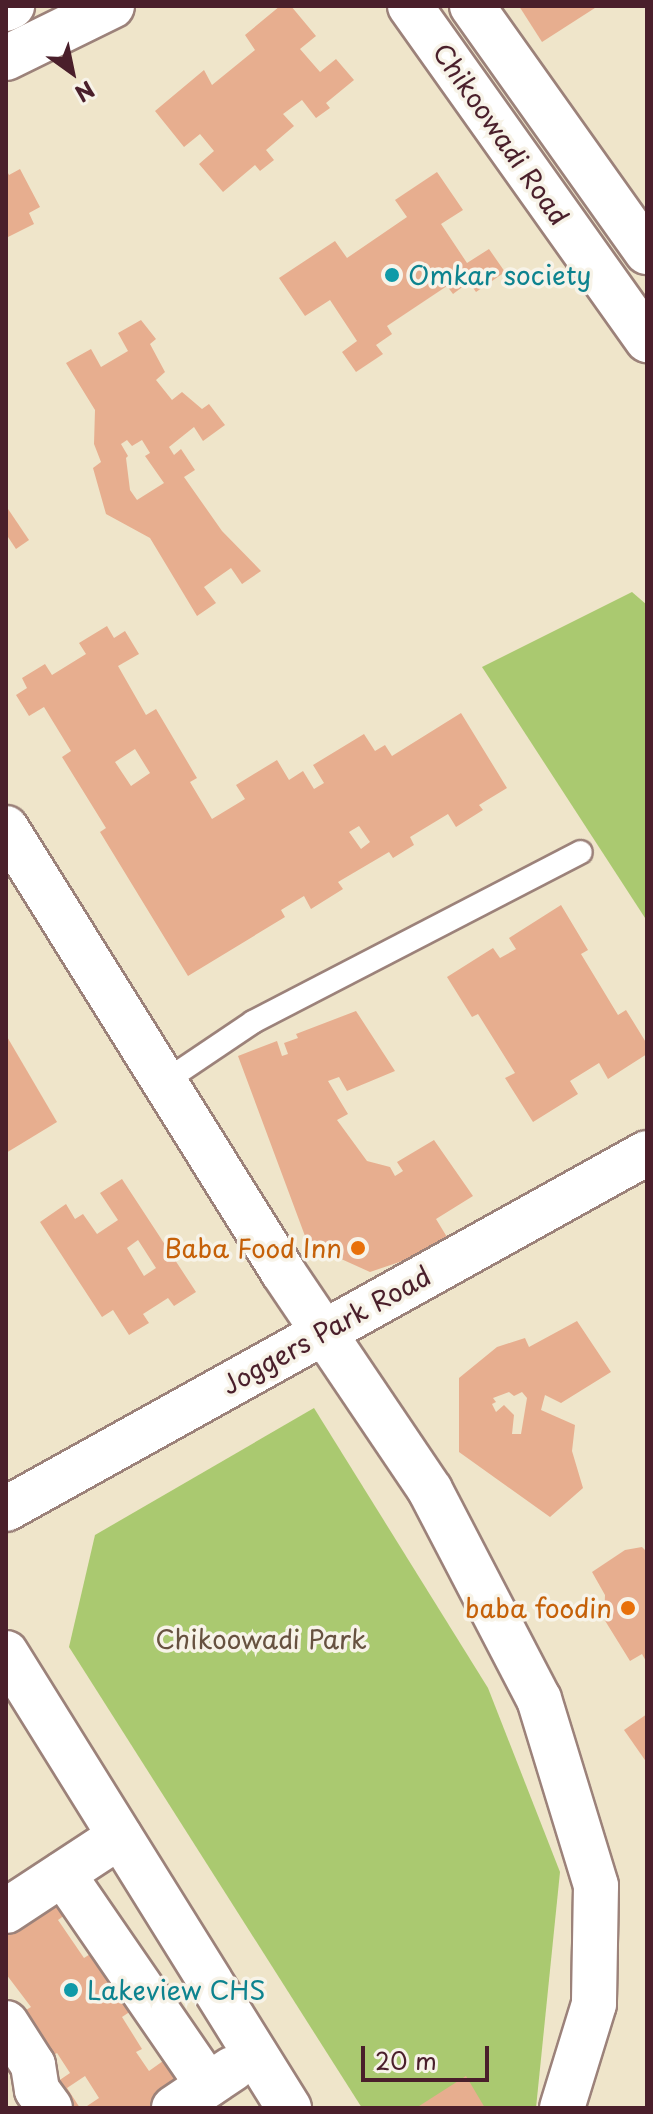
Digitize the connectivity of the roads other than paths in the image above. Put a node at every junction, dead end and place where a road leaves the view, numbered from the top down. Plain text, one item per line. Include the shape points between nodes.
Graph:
1 (12, 6) edge
2 (112, 6) edge
3 (410, 6) edge
4 (472, 6) edge
5 (6, 9) edge
6 (6, 58) edge
7 (647, 252) edge
8 (647, 340) edge
9 (8, 834) edge
10 (581, 852) dead end
11 (164, 1082) junction
12 (647, 1153) edge
13 (323, 1331) junction
14 (6, 1509) edge
15 (6, 1653) edge
16 (120, 1836) junction
17 (63, 1874) junction
18 (6, 1911) edge
19 (6, 2023) edge
20 (255, 2053) junction
21 (191, 2096) edge
22 (50, 2108) edge
23 (289, 2108) edge
24 (562, 2108) edge

1 - 5 street
2 - 6 street
3 - 8 street, Chikoowadi Road
4 - 7 street, Chikoowadi Road
9 - 11 street
10 - 11 lane via 253,1022
11 - 13 street
12 - 13 street, Joggers Park Road
13 - 14 street, Joggers Park Road
13 - 24 street via 430,1490 539,1699 596,1886 594,2004
15 - 16 street
16 - 17 street
16 - 20 street
17 - 18 street
17 - 21 street
19 - 22 street via 33,2065 37,2090
20 - 21 street
20 - 23 street

